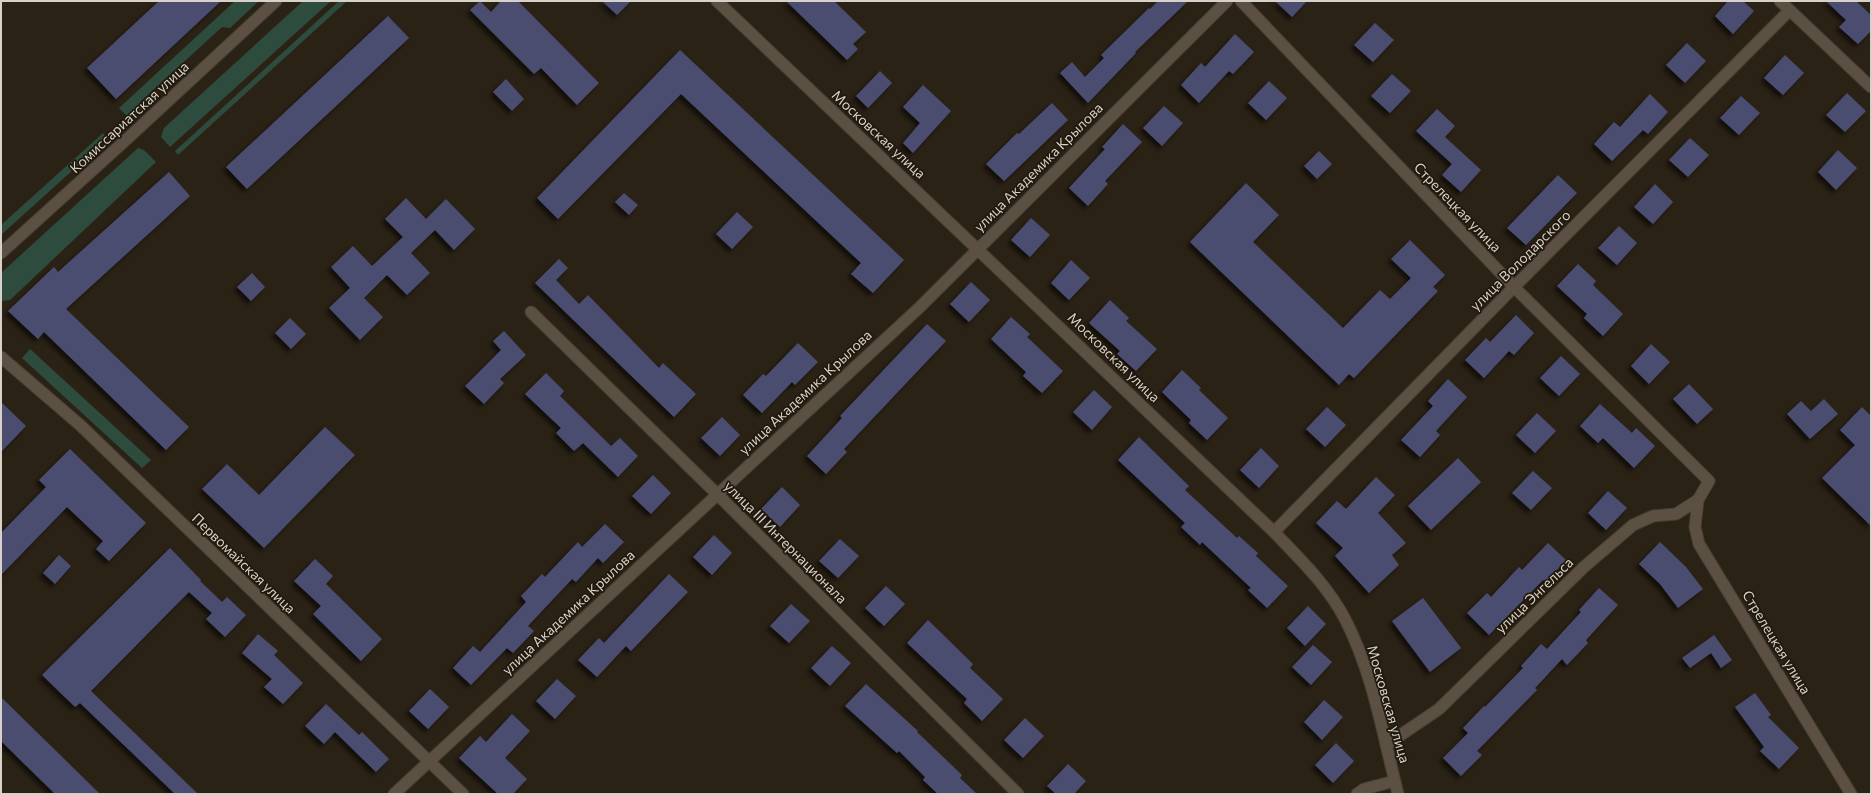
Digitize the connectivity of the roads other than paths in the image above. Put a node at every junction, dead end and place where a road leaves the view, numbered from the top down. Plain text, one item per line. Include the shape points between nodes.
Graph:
1 (276, 1) edge
2 (716, 1) edge
3 (1227, 1) edge
4 (1241, 1) edge
5 (1780, 1) edge
6 (1789, 11) junction
7 (1871, 87) edge
8 (978, 248) junction
9 (1, 253) edge
10 (1514, 287) junction
11 (531, 312) dead end
12 (1, 357) edge
13 (1708, 482) joint
14 (717, 494) junction
15 (1698, 500) junction
16 (1274, 532) junction
17 (1386, 745) junction
18 (429, 761) junction
19 (1395, 781) junction
20 (394, 794) edge
21 (463, 794) edge
22 (1018, 794) edge
23 (1357, 794) edge
24 (1398, 794) edge
25 (1851, 794) edge

1 - 9 street, Комиссариатская улица
2 - 8 street, Московская улица
3 - 8 street, улица Академика Крылова
4 - 10 street, Стрелецкая улица
5 - 6 street
6 - 7 street
6 - 10 street, улица Володарского
8 - 14 street, улица Академика Крылова via 920,307
8 - 16 street, Московская улица
10 - 13 street, Стрелецкая улица
10 - 16 street, улица Володарского
11 - 14 street, улица III Интернационала
12 - 18 street, Первомайская улица via 80,424
13 - 15 street, улица Энгельса
14 - 18 street, улица Академика Крылова
14 - 22 street, улица III Интернационала
15 - 17 street, улица Энгельса via 1676,514 1653,516 1633,525 1584,567 1439,709
15 - 25 street, Стрелецкая улица via 1695,527 1700,544
16 - 17 street, Московская улица via 1321,582 1345,618 1362,657
17 - 19 street, Московская улица
18 - 20 street, улица Академика Крылова
18 - 21 street, Первомайская улица
19 - 23 street via 1364,789
19 - 24 street, Московская улица

